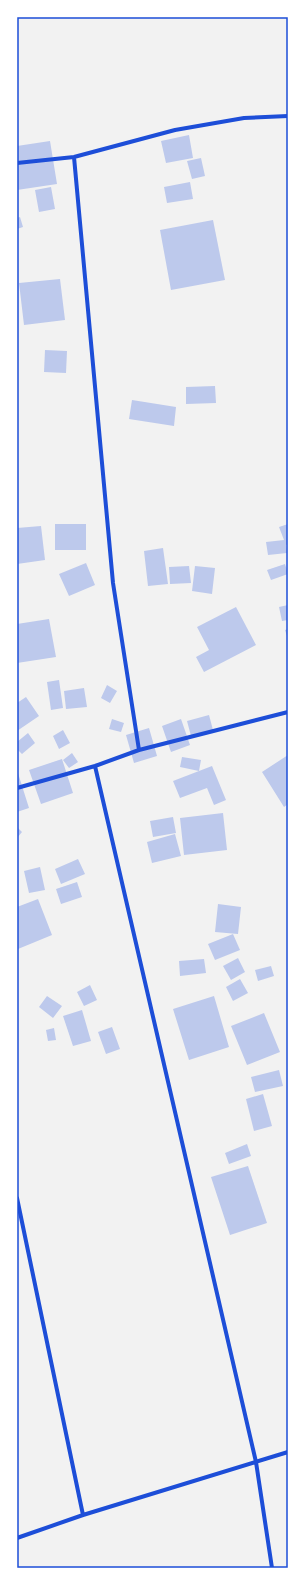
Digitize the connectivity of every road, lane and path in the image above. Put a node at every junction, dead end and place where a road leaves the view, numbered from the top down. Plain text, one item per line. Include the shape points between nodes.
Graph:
1 (288, 116) edge
2 (74, 157) junction
3 (17, 163) edge
4 (288, 712) edge
5 (139, 750) junction
6 (94, 766) junction
7 (17, 788) edge
8 (17, 1198) edge
9 (288, 1452) edge
10 (256, 1462) junction
11 (83, 1515) junction
12 (17, 1538) edge
13 (272, 1568) edge

1 - 2 street via 244,118 175,130
2 - 3 street
2 - 5 street via 113,583
4 - 5 street
5 - 6 street
6 - 7 street
6 - 10 street
8 - 11 street
9 - 10 street
10 - 11 street
10 - 13 street
11 - 12 street

